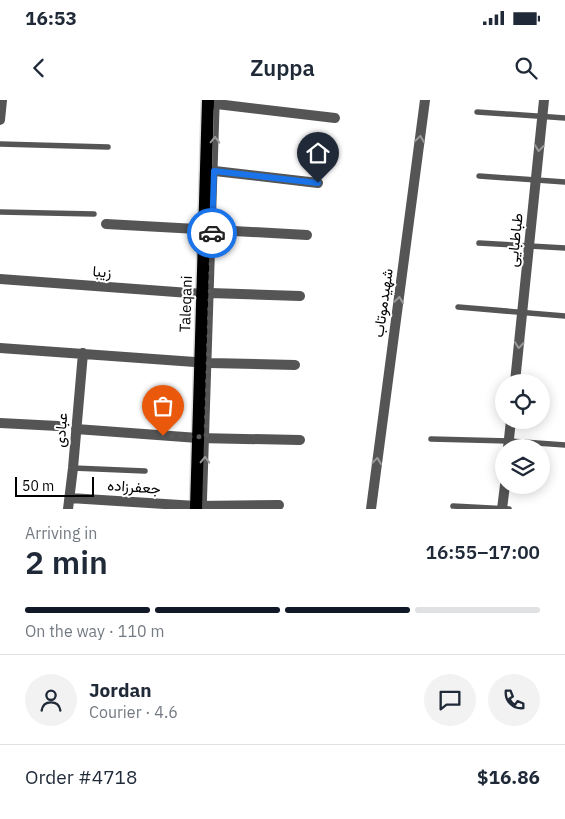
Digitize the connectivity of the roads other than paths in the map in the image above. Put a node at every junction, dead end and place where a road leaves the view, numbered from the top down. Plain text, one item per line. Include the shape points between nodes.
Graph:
1 (2, 100) edge
2 (426, 100) edge
3 (544, 100) edge
4 (212, 102) edge
5 (477, 112) dead end
6 (543, 116) junction
7 (335, 118) dead end
8 (565, 118) edge
9 (0, 120) edge
10 (0, 144) edge
11 (108, 148) dead end
12 (210, 170) junction
13 (479, 176) dead end
14 (536, 180) junction
15 (565, 182) edge
16 (318, 183) dead end
17 (0, 212) edge
18 (94, 214) dead end
19 (106, 224) dead end
20 (208, 230) junction
21 (307, 235) dead end
22 (479, 243) dead end
23 (529, 246) junction
24 (565, 248) edge
25 (0, 279) edge
26 (207, 293) junction
27 (300, 296) dead end
28 (458, 307) dead end
29 (522, 312) junction
30 (565, 316) edge
31 (0, 348) edge
32 (83, 354) junction
33 (205, 362) junction
34 (294, 365) dead end
35 (516, 374) edge
36 (0, 423) edge
37 (58, 426) dead end
38 (76, 430) junction
39 (202, 437) junction
40 (431, 439) dead end
41 (300, 440) dead end
42 (495, 443) edge
43 (550, 445) edge
44 (565, 446) edge
45 (73, 468) junction
46 (145, 471) dead end
47 (504, 494) edge
48 (70, 498) junction
49 (279, 505) dead end
50 (453, 506) dead end
51 (200, 508) edge
52 (68, 509) edge
53 (371, 509) edge
54 (502, 509) edge
55 (508, 509) edge

1 - 9 street
53 -> 2 street, شهیدموتاب
3 - 6 street, طباطبایی
4 - 7 street
4 - 12 main road, Taleqani
5 - 6 lane
6 - 8 lane
6 -> 14 street, طباطبایی
10 - 11 lane
12 - 16 street
12 - 20 main road, Taleqani
13 - 14 lane
14 - 15 lane
14 - 23 street, طباطبایی
17 - 18 lane
19 - 20 street
20 - 21 street
20 - 26 main road, Taleqani
22 - 23 lane
23 - 24 lane
23 - 29 street, طباطبایی
25 - 26 street, زیبا
26 - 27 street, زیبا
26 - 33 main road, Taleqani
28 - 29 lane
29 - 30 lane
29 -> 35 street, طباطبایی
31 - 32 street
32 - 33 street
32 - 38 street, عبادی
33 - 34 street
33 - 39 main road, Taleqani
36 - 37 street
38 - 39 street
38 - 45 street, عبادی
39 - 41 street
39 - 51 main road, Taleqani
40 - 42 lane
43 - 44 lane
45 - 46 lane
45 - 48 street, عبادی
47 - 54 street
48 - 51 street, جعفرزاده
48 - 52 street, عبادی
49 - 51 street, جعفرزاده
50 - 54 lane
54 - 55 lane

